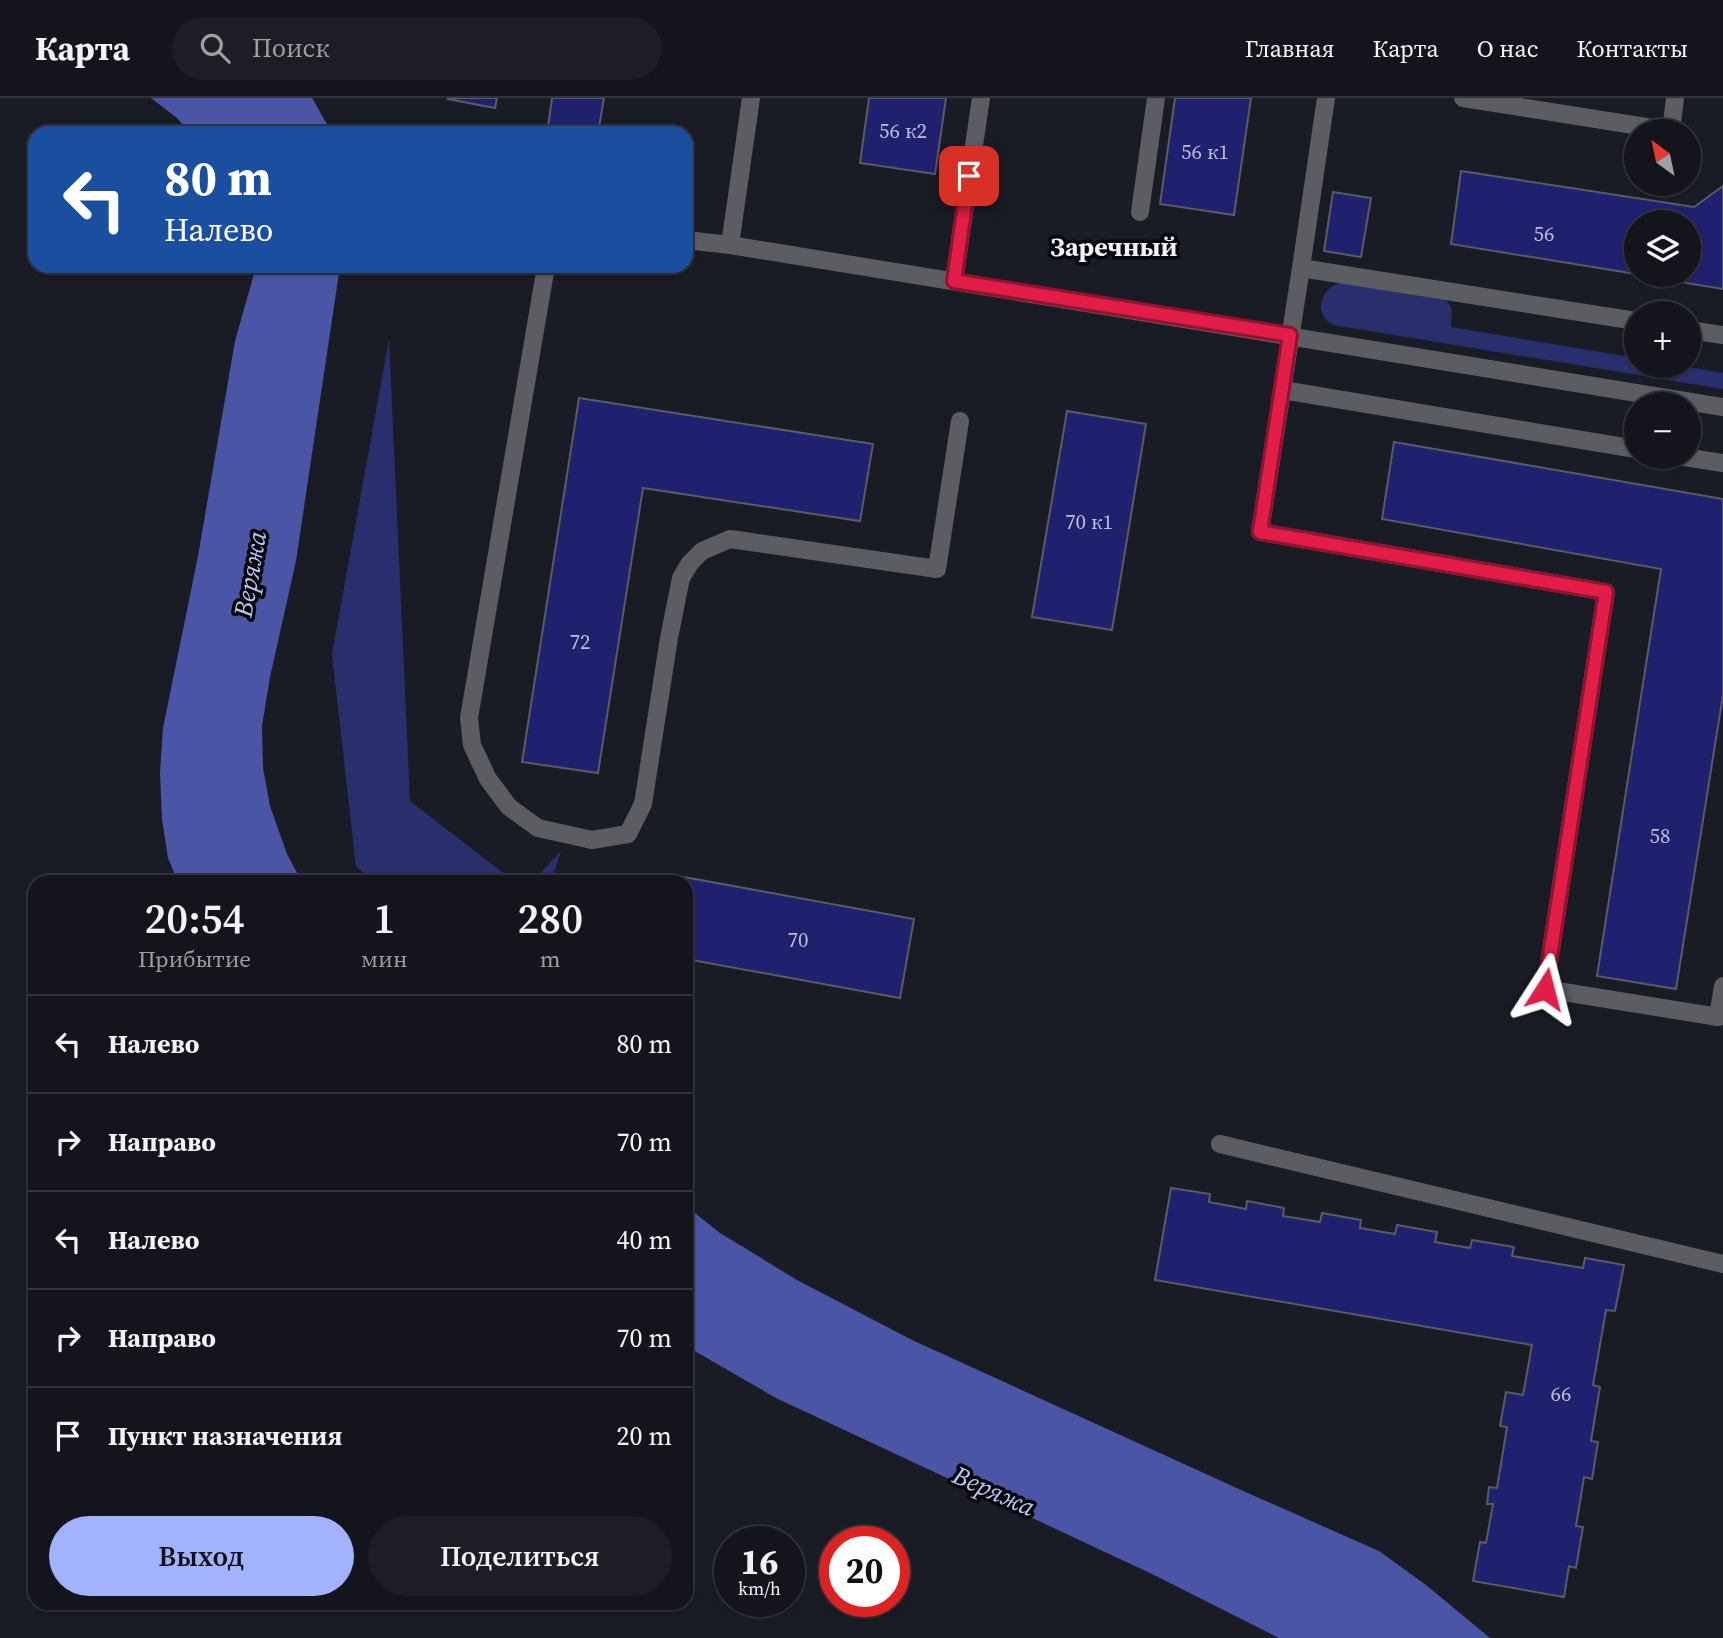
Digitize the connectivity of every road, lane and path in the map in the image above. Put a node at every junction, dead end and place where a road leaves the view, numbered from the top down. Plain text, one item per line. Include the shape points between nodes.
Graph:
1 (751, 98) edge
2 (981, 98) edge
3 (1156, 98) edge
4 (1326, 98) edge
5 (1463, 98) edge
6 (1675, 98) edge
7 (1140, 212) dead end
8 (693, 241) edge
9 (730, 245) junction
10 (1301, 268) junction
11 (545, 273) edge
12 (954, 281) junction
13 (1624, 319) edge
14 (1701, 332) edge
15 (1290, 335) junction
16 (1723, 335) edge
17 (1283, 390) junction
18 (1723, 407) edge
19 (960, 421) dead end
20 (1624, 447) edge
21 (1701, 460) edge
22 (1723, 463) edge
23 (1723, 986) edge
24 (1220, 1144) dead end
25 (1723, 1264) edge

1 - 9 lane
2 - 12 lane
3 - 7 lane
4 - 10 lane
5 - 6 lane via 1671,131
8 - 9 lane
9 - 12 lane
10 - 13 lane
10 - 15 lane
11 - 19 lane via 469,718 472,745 488,779 509,807 538,828 592,840 628,834 643,804 681,578 702,551 730,539 937,569
12 - 15 lane
14 - 16 lane
15 - 17 lane
15 - 18 lane
17 - 20 lane
17 - 23 lane via 1260,532 1606,592 1545,989 1718,1017
21 - 22 lane
24 - 25 lane

